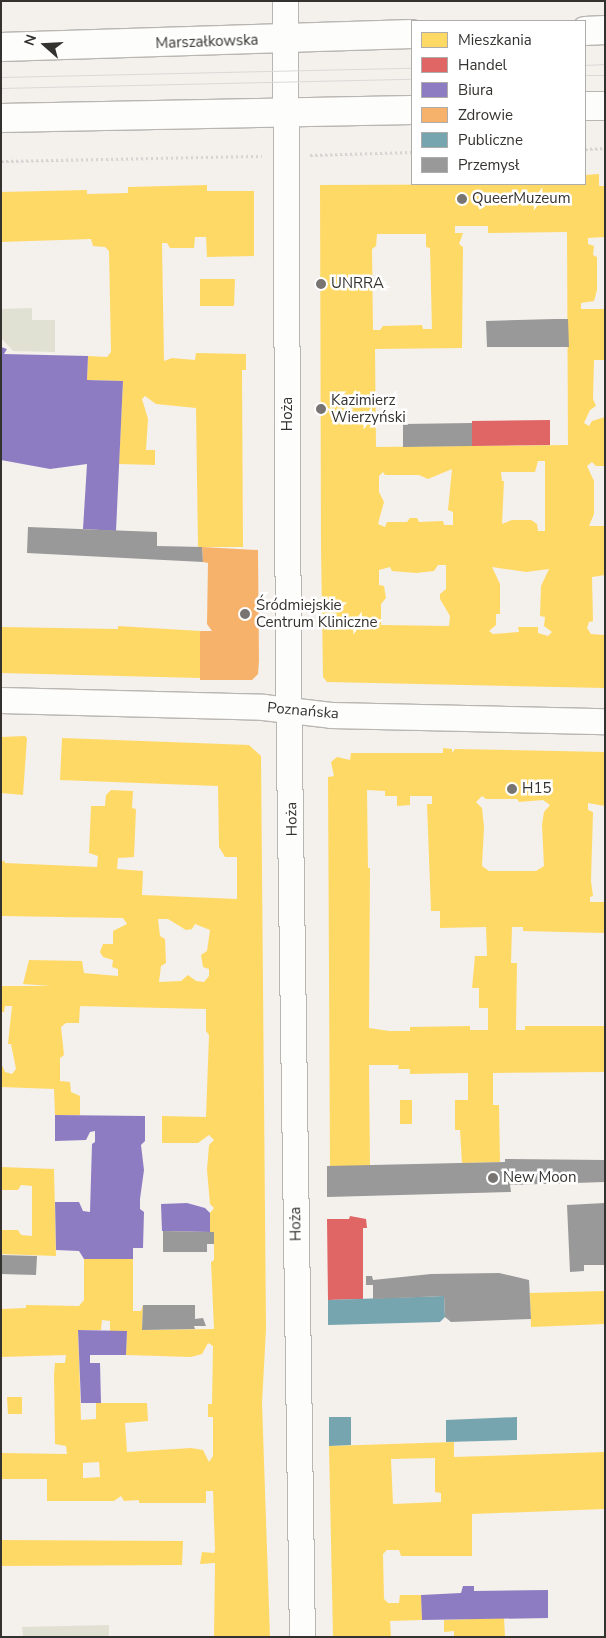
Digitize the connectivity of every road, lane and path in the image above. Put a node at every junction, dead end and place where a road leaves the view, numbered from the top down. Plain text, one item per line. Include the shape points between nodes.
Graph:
1 (285, 1) edge
2 (605, 30) edge
3 (586, 31) edge
4 (411, 34) edge
5 (285, 39) junction
6 (1, 47) edge
7 (586, 106) edge
8 (605, 106) edge
9 (411, 110) edge
10 (286, 112) junction
11 (1, 118) edge
12 (586, 148) edge
13 (605, 148) edge
14 (411, 152) edge
15 (302, 155) dead end
16 (270, 156) dead end
17 (1, 161) edge
18 (1, 700) edge
19 (289, 710) junction
20 (605, 721) edge
21 (302, 1637) edge

1 - 5 street, Hoża
2 - 3 main road
4 - 5 main road, Marszałkowska
5 - 6 main road, Marszałkowska
5 - 10 street, Hoża
7 - 8 main road
9 - 10 main road
10 - 11 main road
10 - 19 street, Hoża
12 - 13 path
14 - 15 path
16 - 17 path
18 - 19 street, Poznańska
19 - 20 street, Poznańska via 331,715
19 - 21 street, Hoża

